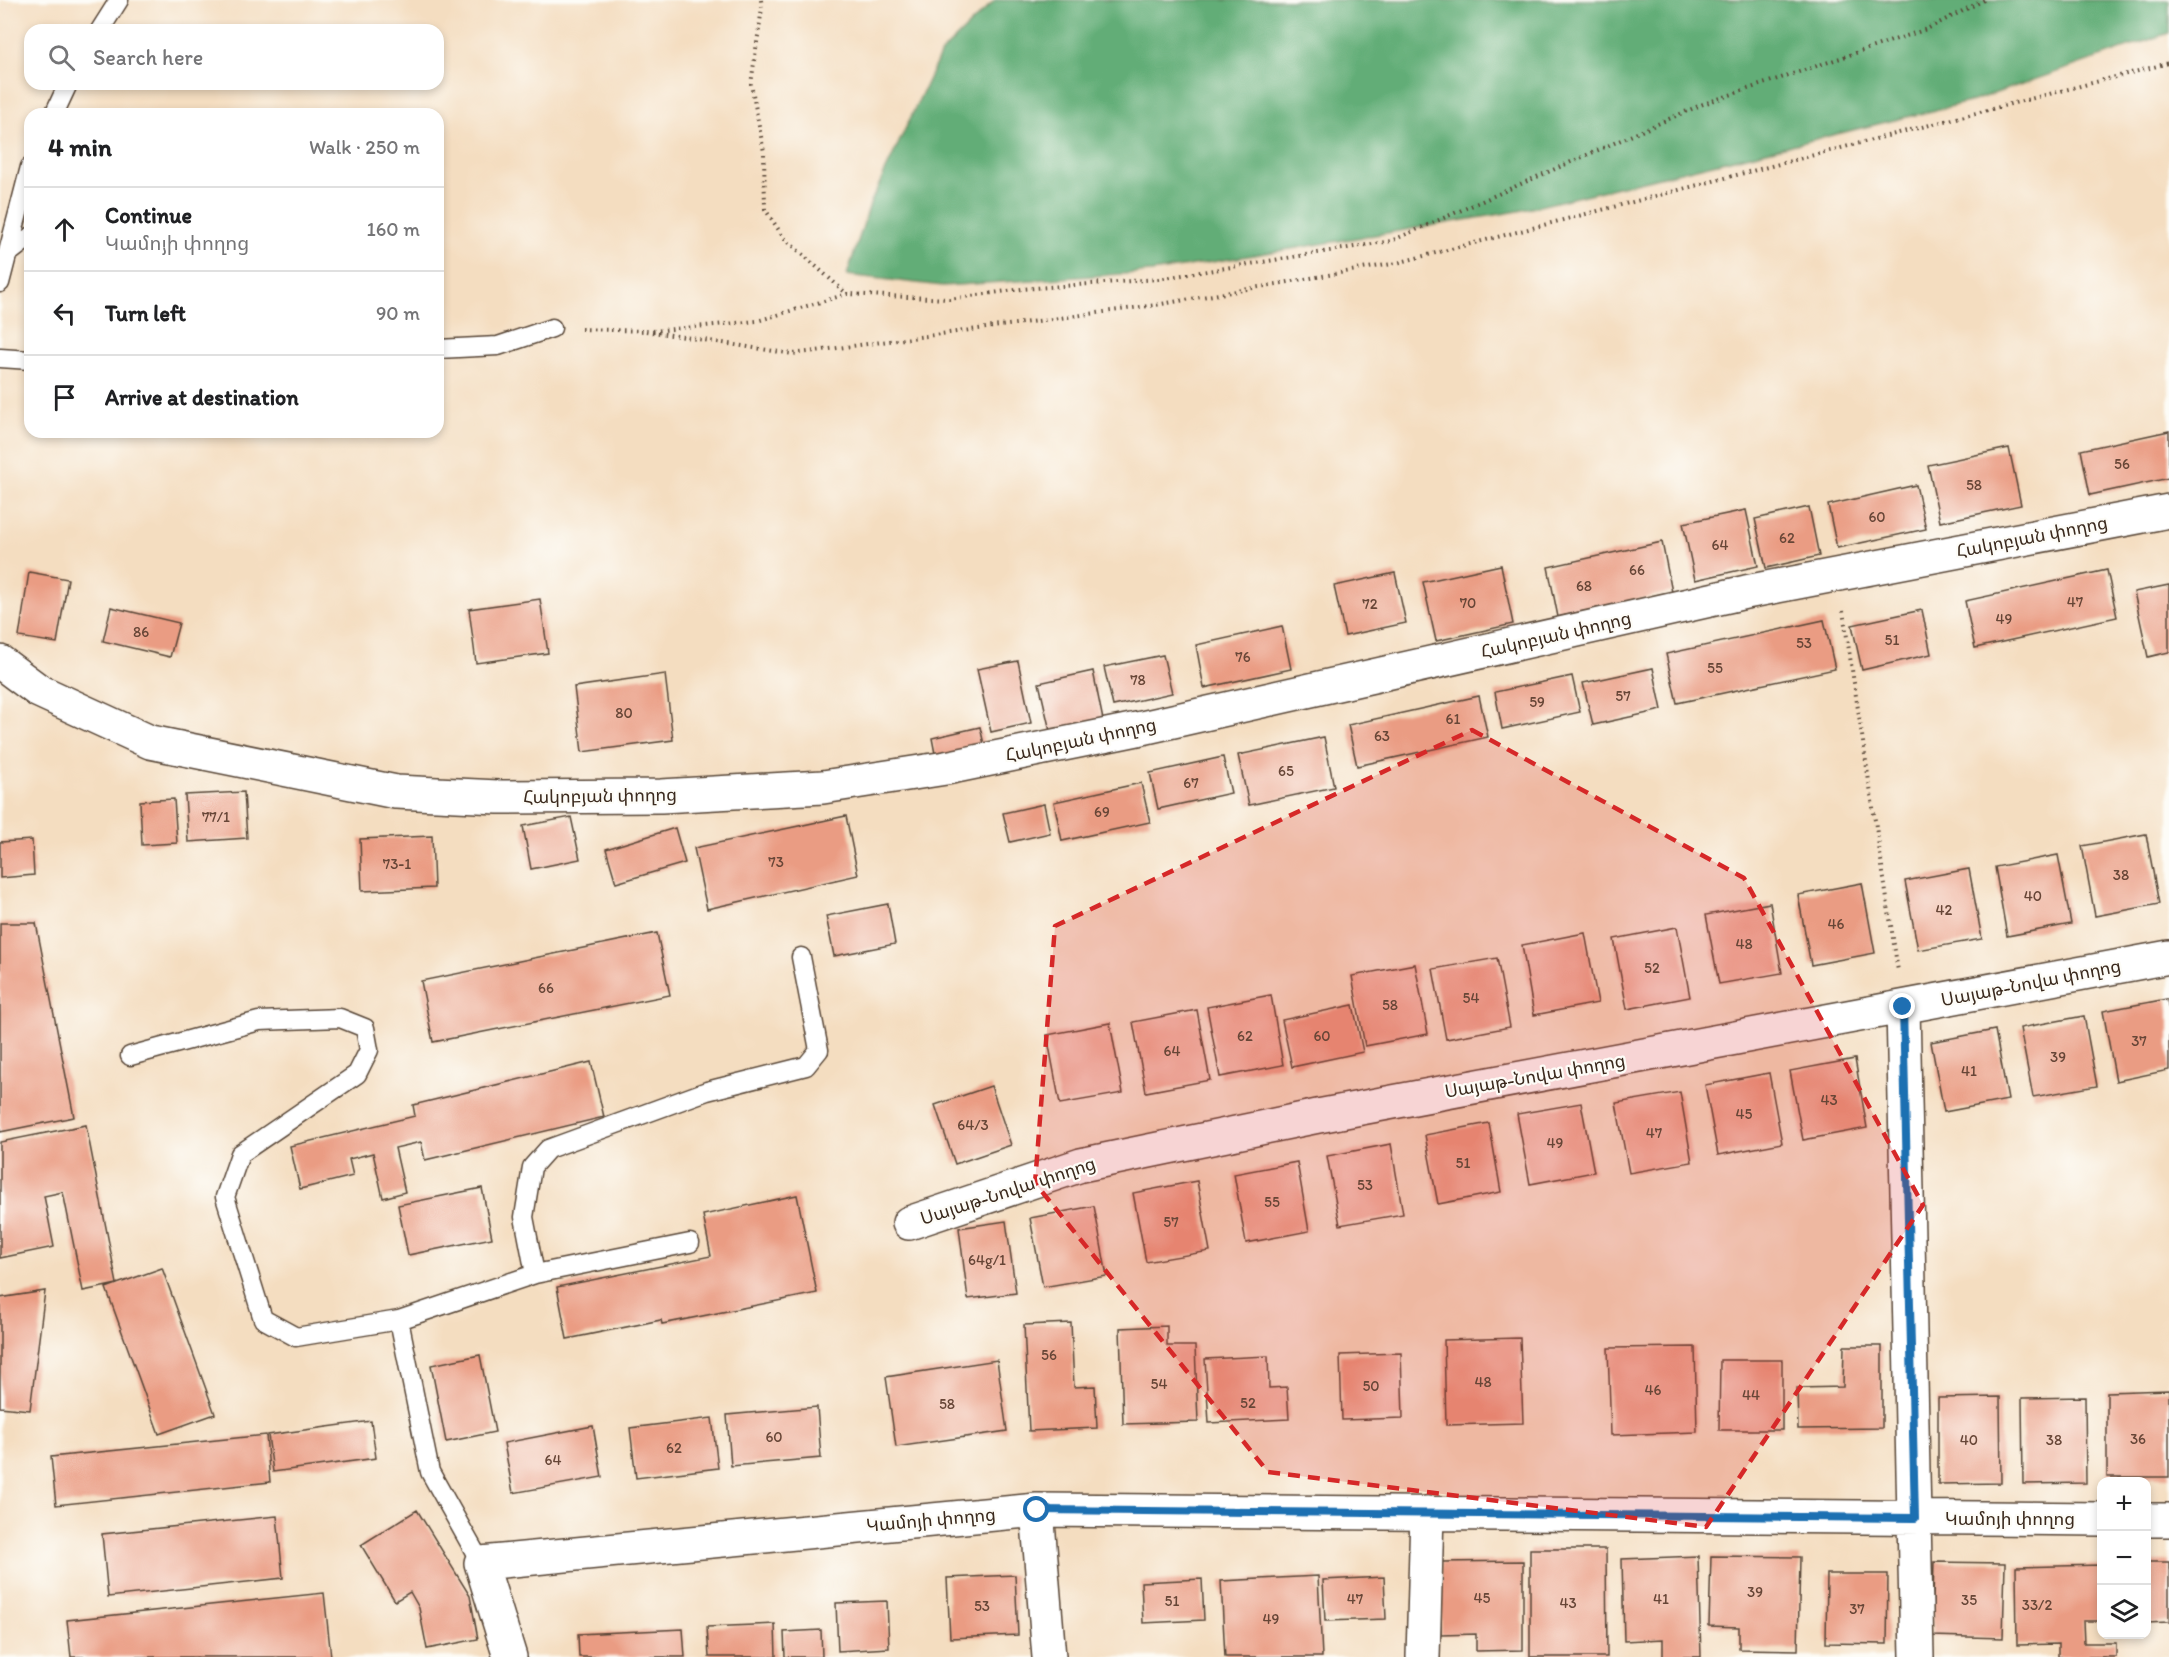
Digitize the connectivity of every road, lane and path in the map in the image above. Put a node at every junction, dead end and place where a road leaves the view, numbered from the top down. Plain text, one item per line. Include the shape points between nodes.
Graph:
1 (119, 0) edge
2 (761, 0) edge
3 (1984, 0) edge
4 (103, 24) edge
5 (2169, 63) edge
6 (65, 90) edge
7 (57, 108) edge
8 (24, 191) edge
9 (24, 242) edge
10 (8, 254) junction
11 (0, 284) edge
12 (847, 294) junction
13 (552, 328) joint
14 (645, 332) junction
15 (444, 349) edge
16 (0, 358) edge
17 (24, 360) edge
18 (2169, 511) edge
19 (1842, 603) dead end
20 (0, 662) edge
21 (801, 957) dead end
22 (2169, 957) edge
23 (1901, 992) junction
24 (130, 1056) dead end
25 (909, 1223) dead end
26 (690, 1243) dead end
27 (535, 1274) junction
28 (399, 1320) junction
29 (1037, 1510) junction
30 (1427, 1513) junction
31 (1915, 1518) junction
32 (2097, 1520) edge
33 (2151, 1520) edge
34 (2169, 1520) edge
35 (481, 1563) junction
36 (510, 1657) edge
37 (1049, 1657) edge
38 (1423, 1657) edge
39 (1917, 1657) edge

1 - 4 lane
2 - 12 path via 751,84 764,152 765,209 784,238
3 - 12 path via 1927,29 1703,104 1391,241 1158,279 1022,289 949,299
5 - 14 path via 1397,263 1155,305 793,354
6 - 7 lane
8 - 10 lane
9 - 10 lane
10 - 11 lane
12 - 14 path via 757,321
13 - 14 path
13 - 15 lane via 498,346
16 - 17 lane
18 - 20 street, Հակոբյան փողոց via 1746,592 1108,735 946,768 823,787 661,796 498,797 396,792 150,742 39,691
19 - 23 path
21 - 27 lane via 819,1050 806,1066 707,1091 548,1149 532,1167 524,1218
22 - 23 street, Սայաթ-Նովա փողոց
23 - 25 street, Սայաթ-Նովա փողոց via 1081,1165
23 - 31 street
24 - 28 lane via 259,1021 340,1018 364,1028 369,1050 357,1074 240,1154 225,1197 264,1320 296,1337
26 - 27 lane
27 - 28 lane
28 - 35 lane via 430,1472
29 - 30 street, Կամոյի փողոց
29 - 35 street, Կամոյի փողոց
29 - 37 street
30 - 31 street, Կամոյի փողոց
30 - 38 street
31 - 32 street, Կամոյի փողոց
31 - 39 street
33 - 34 street
35 - 36 street

